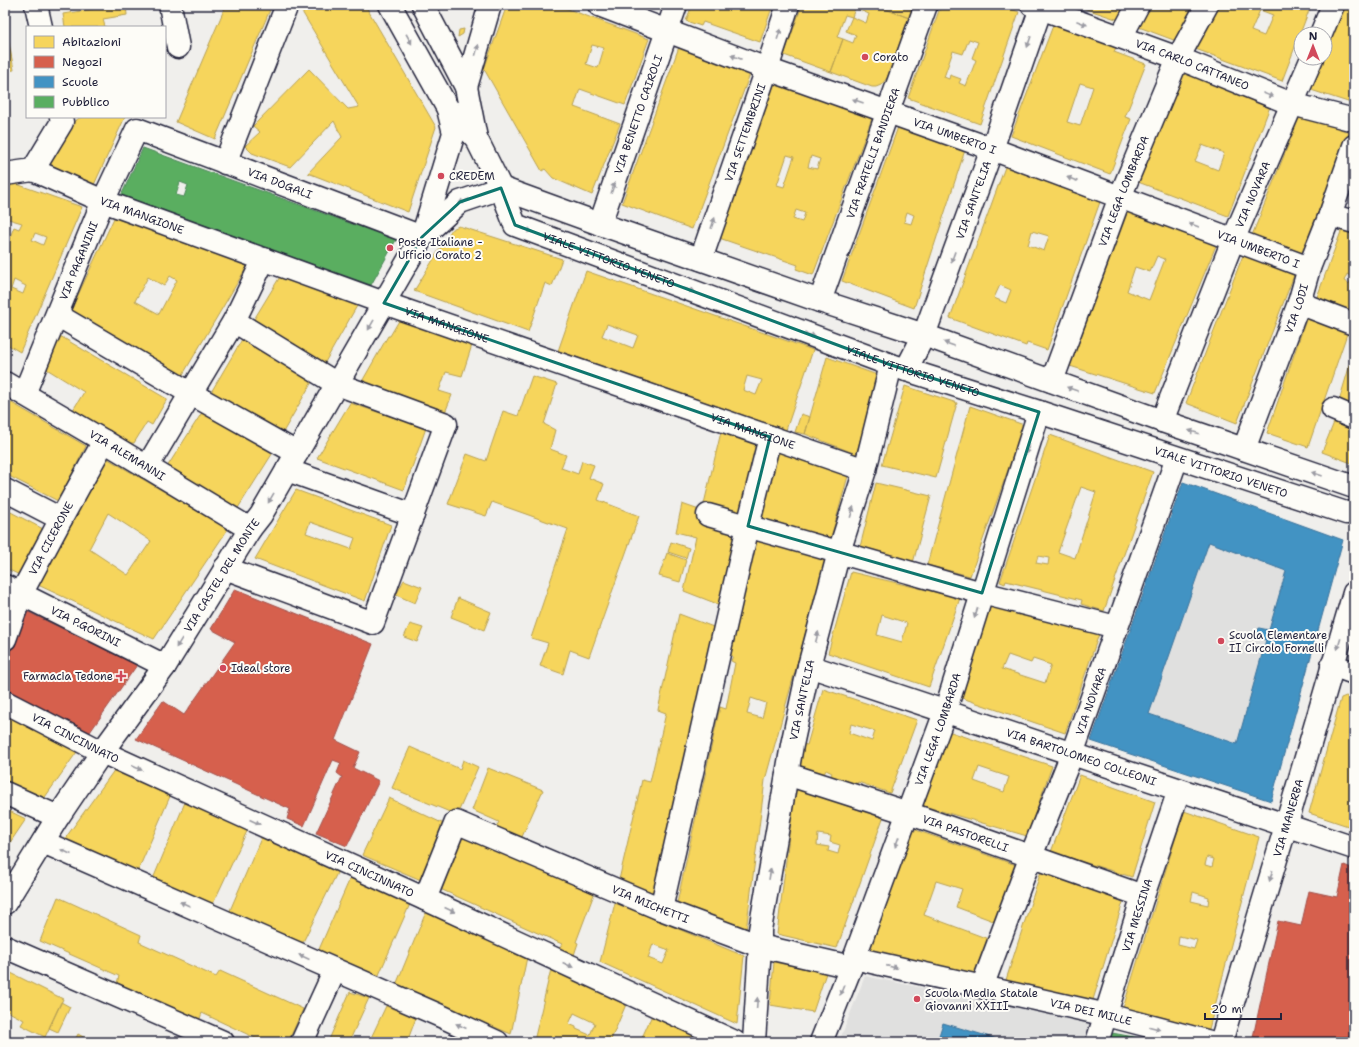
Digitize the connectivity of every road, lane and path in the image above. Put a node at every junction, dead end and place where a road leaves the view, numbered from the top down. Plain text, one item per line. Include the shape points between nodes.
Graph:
1 (36, 5) edge
2 (170, 5) edge
3 (287, 5) edge
4 (390, 5) edge
5 (423, 5) edge
6 (490, 5) edge
7 (599, 5) edge
8 (676, 5) edge
9 (788, 5) edge
10 (926, 5) edge
11 (1138, 5) edge
12 (1207, 5) edge
13 (1333, 5) edge
14 (1038, 6) edge
15 (41, 26) edge
16 (1325, 26) edge
17 (667, 31) junction
18 (1121, 37) junction
19 (178, 48) dead end
20 (1178, 58) junction
21 (1309, 66) edge
22 (767, 69) junction
23 (466, 87) junction
24 (1292, 104) junction
25 (448, 109) junction
26 (888, 112) junction
27 (61, 118) edge
28 (1354, 120) edge
29 (137, 128) joint
30 (476, 138) junction
31 (1354, 146) edge
32 (992, 149) junction
33 (225, 163) junction
34 (33, 170) junction
35 (5, 174) edge
36 (501, 188) junction
37 (1120, 197) junction
38 (104, 201) junction
39 (1330, 215) junction
40 (1354, 222) edge
41 (600, 224) junction
42 (422, 237) junction
43 (1233, 240) junction
44 (264, 259) junction
45 (700, 259) junction
46 (1309, 268) junction
47 (820, 301) junction
48 (384, 303) junction
49 (1298, 303) junction
50 (57, 315) junction
51 (234, 321) junction
52 (1354, 324) edge
53 (924, 335) junction
54 (899, 368) junction
55 (1052, 381) junction
56 (5, 383) edge
57 (337, 384) junction
58 (190, 393) junction
59 (24, 394) junction
60 (1333, 409) dead end
61 (1039, 412) junction
62 (1354, 418) edge
63 (1162, 421) junction
64 (770, 437) junction
65 (104, 440) junction
66 (1244, 448) junction
67 (1177, 458) junction
68 (292, 461) junction
69 (147, 467) junction
70 (864, 470) junction
71 (1354, 487) edge
72 (5, 490) edge
73 (1354, 512) edge
74 (413, 515) junction
75 (708, 515) dead end
76 (61, 519) junction
77 (748, 526) junction
78 (250, 529) junction
79 (839, 552) junction
80 (225, 568) junction
81 (13, 590) edge
82 (982, 593) junction
83 (1354, 593) edge
84 (1116, 627) junction
85 (5, 639) edge
86 (1332, 665) junction
87 (165, 666) junction
88 (809, 666) junction
89 (1354, 673) edge
90 (5, 702) edge
91 (945, 712) junction
92 (102, 752) junction
93 (1072, 754) junction
94 (787, 774) junction
95 (1178, 790) junction
96 (5, 793) edge
97 (908, 813) junction
98 (58, 817) junction
99 (1286, 826) junction
100 (43, 842) junction
101 (1354, 848) edge
102 (1031, 856) junction
103 (1143, 896) junction
104 (7, 898) edge
105 (425, 898) junction
106 (661, 909) junction
107 (5, 946) edge
108 (760, 946) junction
109 (853, 962) junction
110 (334, 970) junction
111 (982, 987) junction
112 (1107, 1015) junction
113 (223, 1042) edge
114 (302, 1042) edge
115 (497, 1042) edge
116 (735, 1042) edge
117 (754, 1042) edge
118 (821, 1042) edge
119 (1098, 1042) edge
120 (1210, 1042) edge
121 (1221, 1042) edge

1 - 15 street
2 - 19 street
3 - 33 street
4 -> 25 street
5 - 23 street, VIALE VITTORIO VENETO
23 -> 6 street
7 - 17 street, VIA UMBERTO I
8 - 17 street, VIA BENETTO CAIROLI
22 -> 9 street, VIA SETTEMBRINI
10 - 26 street, VIA FRATELLI BANDIERA
11 - 18 street
12 - 20 street, VIA LEGA LOMBARDA
13 - 16 street
14 -> 18 street, VIA CARLO CATTANEO
14 -> 32 street, VIA SANT'ELIA
22 -> 17 street, VIA UMBERTO I
41 -> 17 street, VIA BENETTO CAIROLI
18 - 20 street, VIA CARLO CATTANEO
20 -> 24 street, VIA CARLO CATTANEO
20 - 37 street, VIA LEGA LOMBARDA
21 - 24 street, VIA NOVARA
26 -> 22 street, VIA UMBERTO I
45 -> 22 street, VIA SETTEMBRINI
23 - 30 street, VIALE VITTORIO VENETO
24 - 28 street, VIA CARLO CATTANEO
24 - 43 street, VIA NOVARA
25 - 30 street
25 - 42 street, VIA CASTEL DEL MONTE via 454,133
26 - 32 street, VIA UMBERTO I
26 - 47 street, VIA FRATELLI BANDIERA
27 - 34 street via 62,122
29 - 33 street, VIA DOGALI
29 - 38 street, VIA PAGANINI
30 - 36 street, VIALE VITTORIO VENETO
31 - 39 street, VIA LODI
37 -> 32 street, VIA UMBERTO I
32 -> 53 street, VIA SANT'ELIA
33 - 42 street, VIA DOGALI
34 - 35 street
34 - 38 street, VIA MANGIONE
36 - 41 street
36 -> 42 street, VIA CASTEL DEL MONTE via 460,202
36 -> 54 street, VIALE VITTORIO VENETO via 515,225
43 -> 37 street, VIA UMBERTO I
37 - 55 street, VIA LEGA LOMBARDA
38 - 44 street, VIA MANGIONE
38 - 50 street, VIA PAGANINI
39 - 40 street
39 - 46 street, VIA LODI
41 - 45 street
42 - 48 street, VIA CASTEL DEL MONTE
43 - 46 street, VIA UMBERTO I
43 - 63 street, VIA NOVARA
44 - 48 street, VIA MANGIONE
44 - 51 street
45 - 47 street
46 - 49 street, VIA LODI
47 - 53 street
48 -> 57 street, VIA CASTEL DEL MONTE
48 - 64 street, VIA MANGIONE
49 - 52 street
49 - 66 street, VIA LODI
50 - 58 street
50 - 59 street, VIA PAGANINI
51 - 57 street
51 - 58 street
53 - 54 street, VIA SANT'ELIA
55 -> 53 street
54 -> 61 street, VIALE VITTORIO VENETO
54 - 70 street, VIA SANT'ELIA
63 -> 55 street
56 - 59 street, VIA ALEMANNI
57 - 68 street, VIA CASTEL DEL MONTE
57 - 74 street via 446,424
58 - 68 street
58 - 69 street
59 - 65 street, VIA ALEMANNI
60 - 62 street
61 - 67 street, VIALE VITTORIO VENETO
61 -> 82 street, VIA LEGA LOMBARDA
66 -> 63 street
64 - 70 street, VIA MANGIONE
64 - 77 street
65 - 69 street, VIA ALEMANNI
65 - 76 street, VIA CICERONE
71 -> 66 street
67 - 73 street, VIALE VITTORIO VENETO via 1346,513
67 - 84 street, VIA NOVARA
68 - 74 street
68 -> 78 street, VIA CASTEL DEL MONTE via 261,515
69 - 78 street, VIA ALEMANNI
79 -> 70 street, VIA SANT'ELIA
72 - 76 street
74 - 80 street via 373,623
75 - 77 street
76 - 81 street, VIA CICERONE
77 - 79 street
77 - 106 street
78 - 80 street, VIA CASTEL DEL MONTE
79 - 82 street
88 -> 79 street, VIA SANT'ELIA
80 -> 87 street, VIA CASTEL DEL MONTE
81 - 85 street, VIA CICERONE
81 - 87 street, VIA P.GORINI
82 - 84 street
82 -> 91 street, VIA LEGA LOMBARDA
83 -> 86 street, VIA MANERBA
84 - 93 street, VIA NOVARA
86 - 89 street
86 - 99 street, VIA MANERBA
87 - 92 street, VIA CASTEL DEL MONTE
88 - 91 street, VIA BARTOLOMEO COLLEONI
88 - 94 street, VIA SANT'ELIA
90 - 92 street, VIA CINCINNATO
91 - 93 street, VIA BARTOLOMEO COLLEONI
91 - 97 street, VIA LEGA LOMBARDA
92 - 98 street, VIA CASTEL DEL MONTE
92 -> 105 street, VIA CINCINNATO
93 - 95 street, VIA BARTOLOMEO COLLEONI
93 - 102 street, VIA NOVARA
94 - 97 street, VIA PASTORELLI
108 -> 94 street, VIA SANT'ELIA via 760,930
95 - 99 street, VIA BARTOLOMEO COLLEONI
95 - 103 street, VIA MESSINA
96 - 98 street
97 - 102 street, VIA PASTORELLI
97 -> 109 street, VIA LEGA LOMBARDA
98 - 100 street, VIA CASTEL DEL MONTE
99 - 101 street, VIA BARTOLOMEO COLLEONI
99 -> 121 street, VIA MANERBA
100 - 104 street, VIA CASTEL DEL MONTE
110 -> 100 street
102 - 103 street, VIA PASTORELLI
102 - 111 street, VIA NOVARA
103 - 112 street, VIA MESSINA
105 - 106 street, VIA MICHETTI via 456,822
105 -> 116 street, VIA CINCINNATO
106 - 108 street, VIA MICHETTI
107 - 113 street
108 - 109 street, VIA MICHETTI
117 -> 108 street, VIA SANT'ELIA
109 -> 111 street, VIA DEI MILLE
109 -> 118 street, VIA LEGA LOMBARDA
110 - 114 street
115 -> 110 street
111 - 112 street, VIA DEI MILLE
112 - 119 street, VIA MESSINA
112 -> 120 street, VIA DEI MILLE

